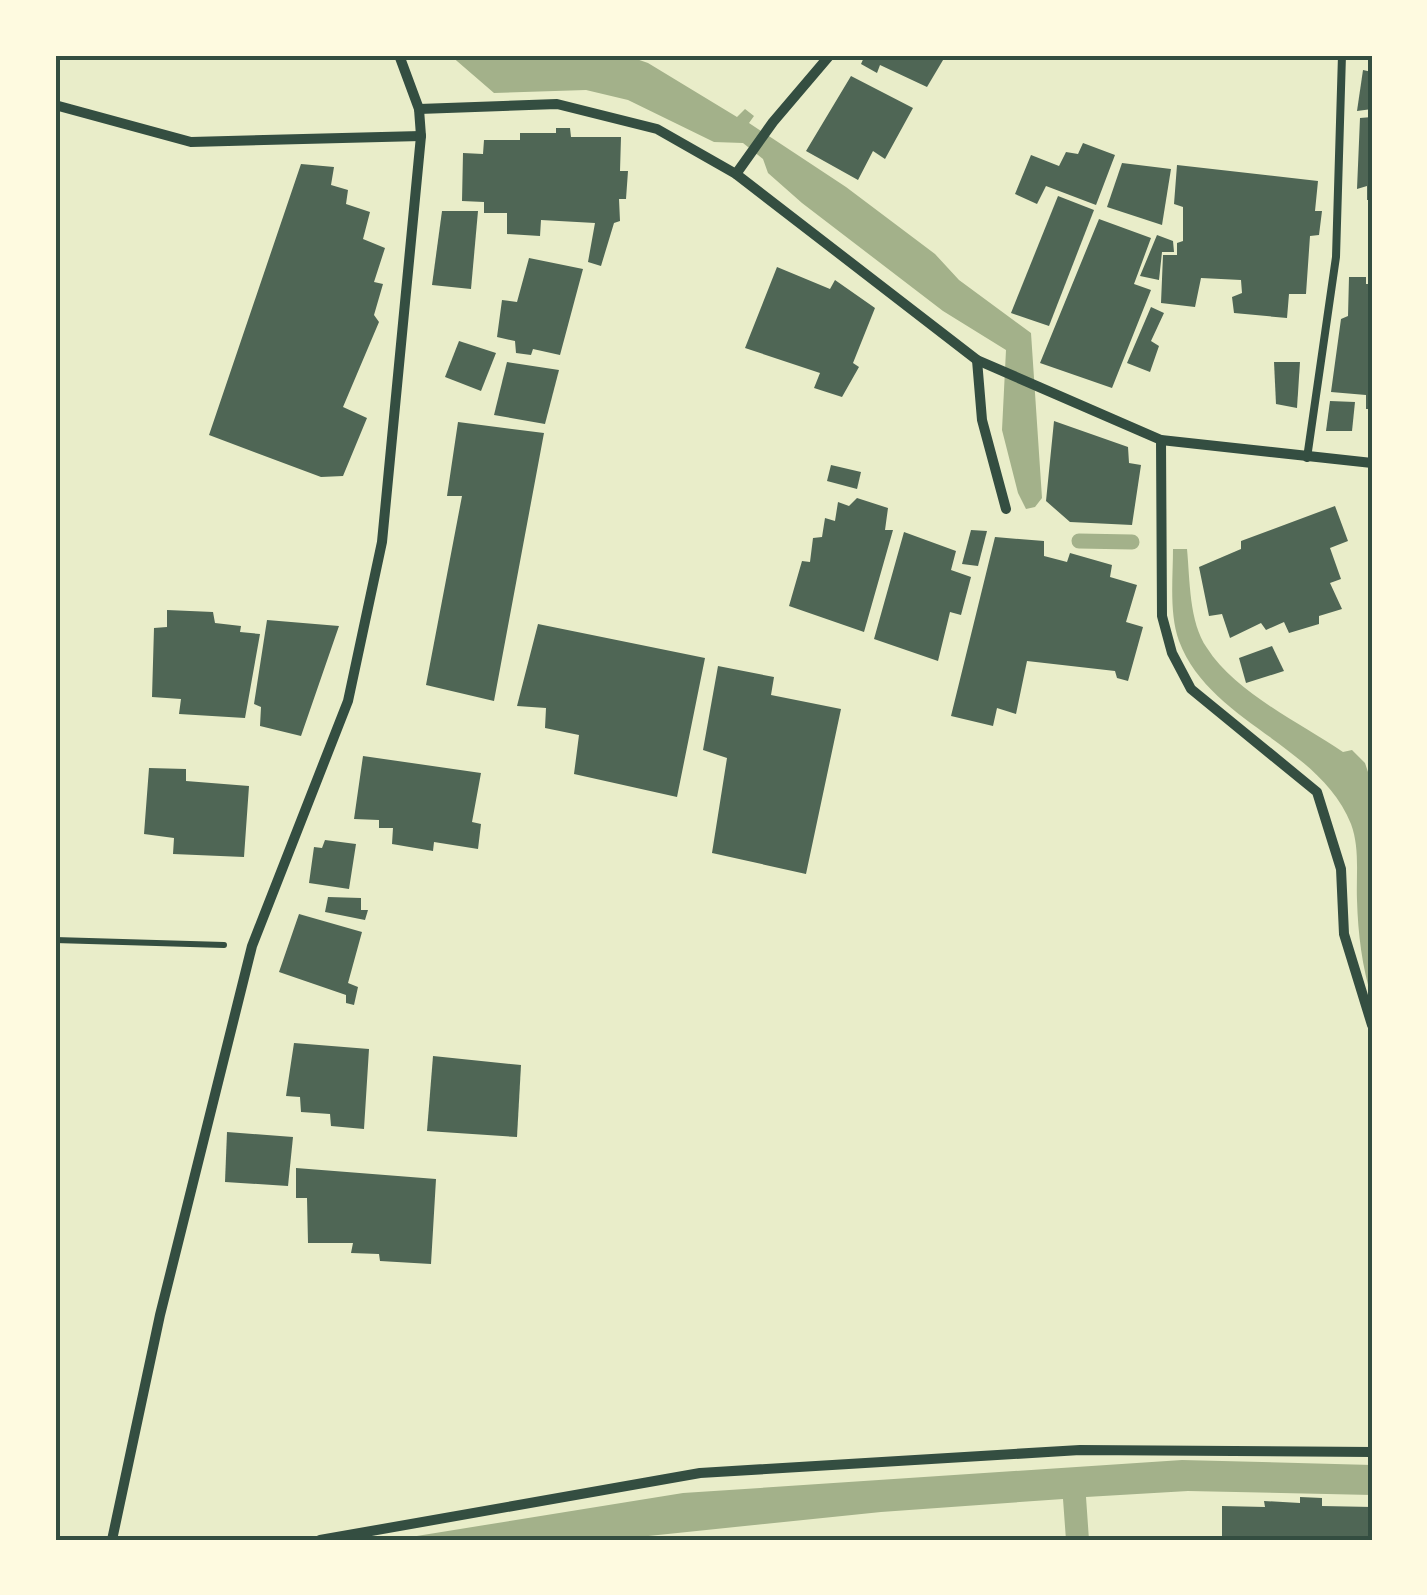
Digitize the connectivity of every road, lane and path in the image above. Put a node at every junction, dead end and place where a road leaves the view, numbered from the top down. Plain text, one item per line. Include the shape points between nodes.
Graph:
1 (399, 55) edge
2 (830, 55) edge
3 (1342, 55) edge
4 (55, 105) edge
5 (418, 109) junction
6 (421, 136) junction
7 (736, 174) junction
8 (976, 360) junction
9 (1161, 440) junction
10 (1307, 458) junction
11 (1372, 464) edge
12 (1006, 509) dead end
13 (55, 940) edge
14 (252, 946) junction
15 (1372, 1024) edge
16 (1372, 1452) edge
17 (112, 1540) edge
18 (320, 1540) edge

1 - 5 street
2 - 7 street
3 - 10 lane via 1336,257
4 - 6 street via 191,142
5 - 6 street
5 - 7 street via 557,104 657,129
6 - 14 street via 382,542 348,702
7 - 8 street
8 - 9 street
8 - 12 street via 982,420
9 - 10 street
9 - 15 street via 1162,616 1172,653 1191,690 1317,792 1341,869 1344,934
10 - 11 street
13 - 14 path
14 - 17 street
16 - 18 street via 1080,1450 700,1473

